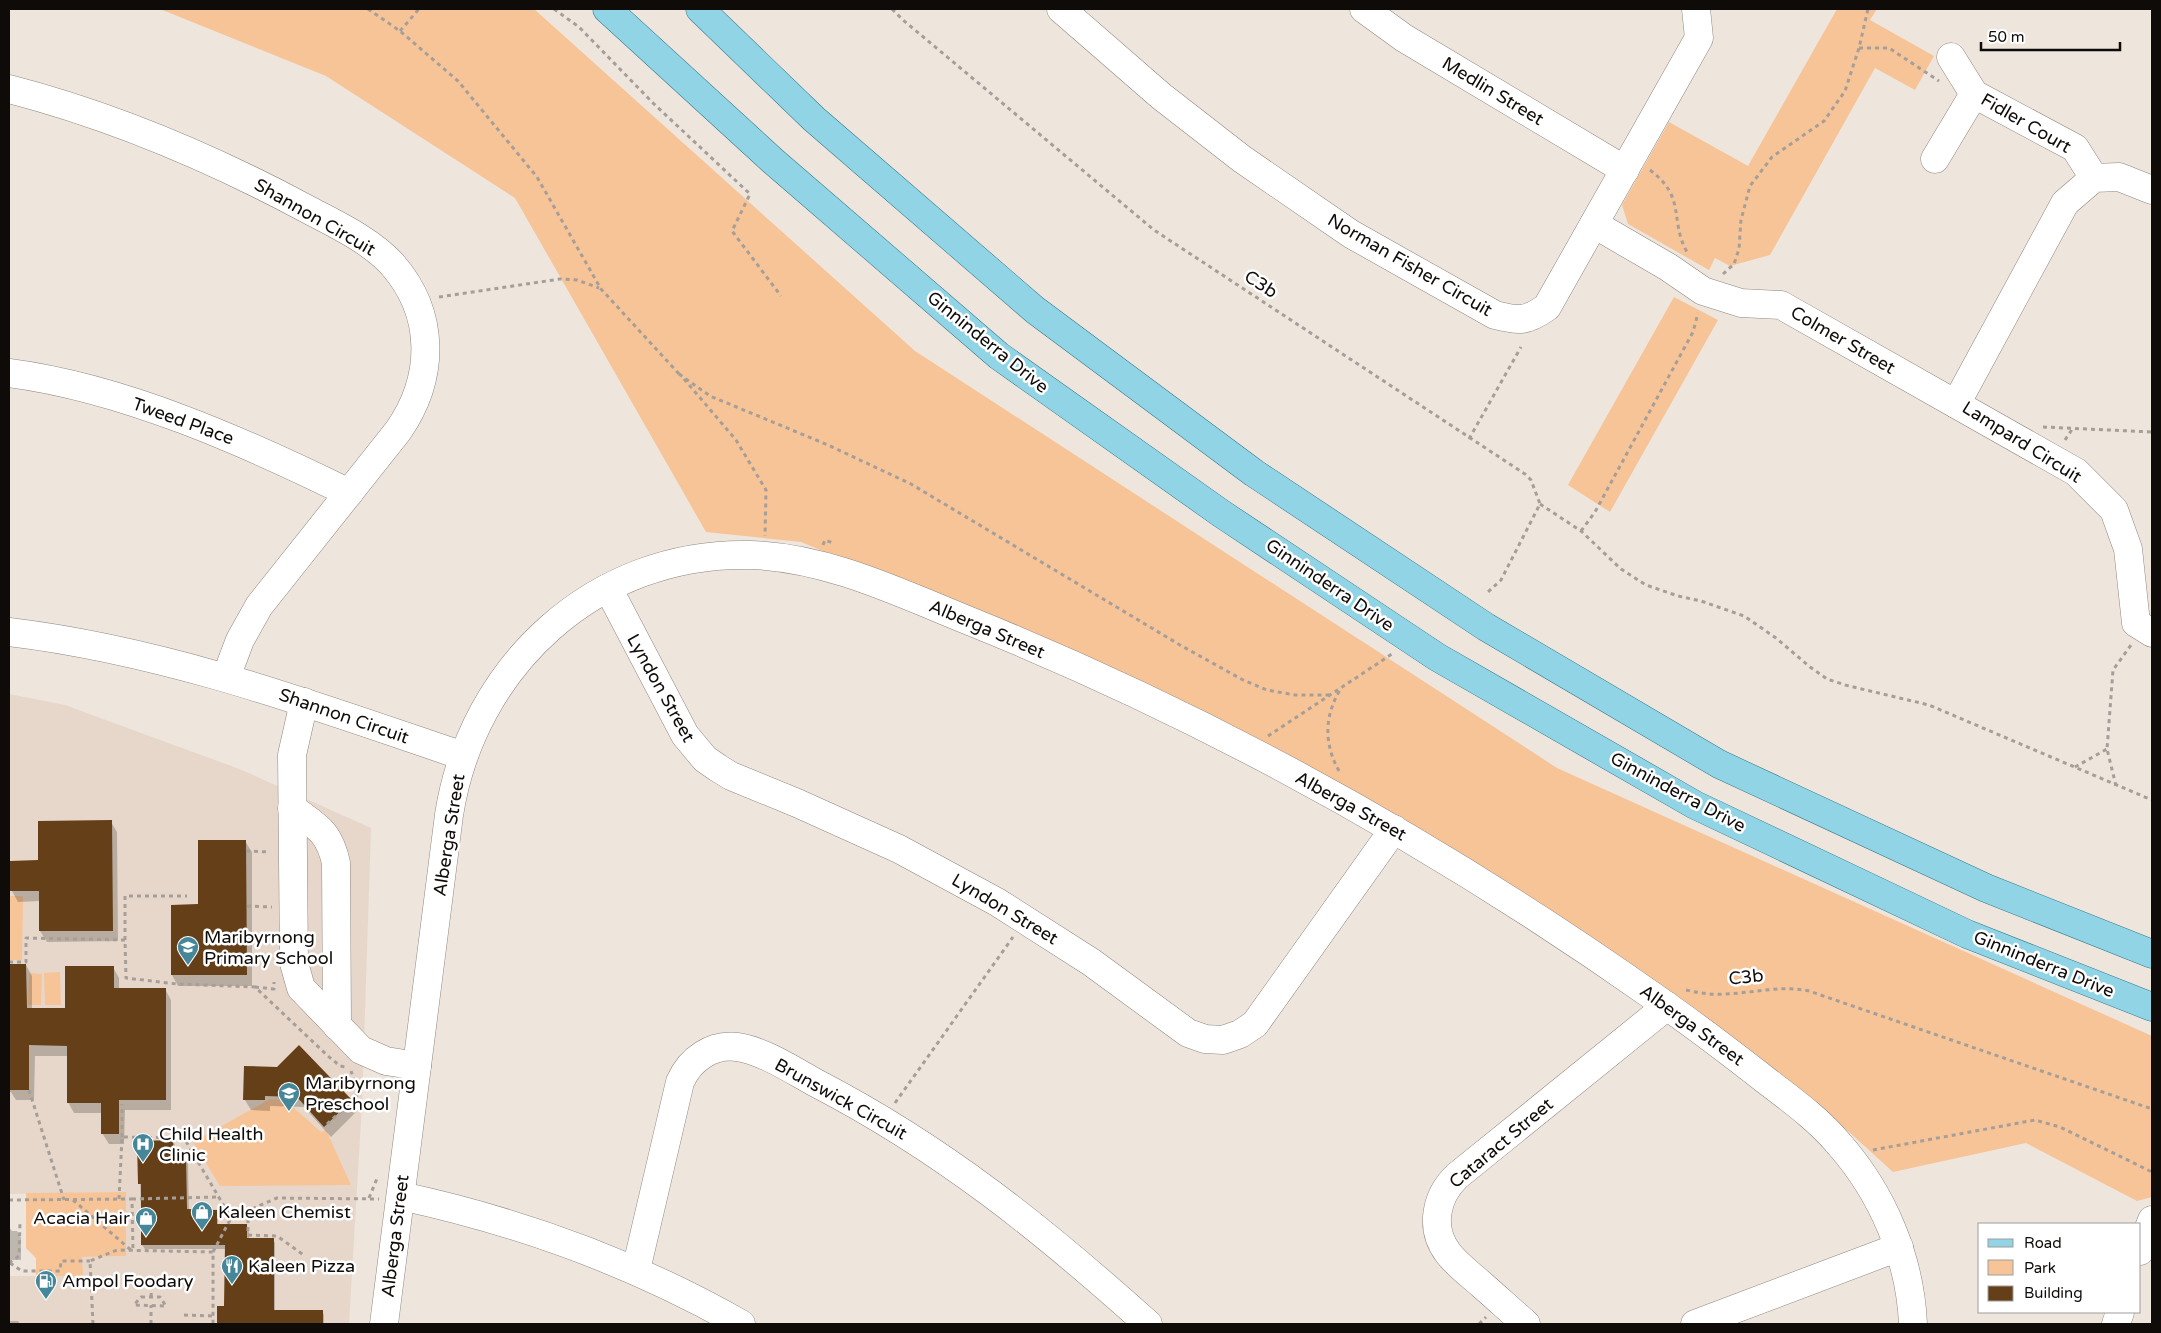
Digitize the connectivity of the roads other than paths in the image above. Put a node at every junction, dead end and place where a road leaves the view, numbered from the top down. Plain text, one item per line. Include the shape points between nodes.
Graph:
1 (607, 9) edge
2 (700, 9) edge
3 (1061, 9) edge
4 (1364, 9) edge
5 (1696, 9) edge
6 (1951, 57) dead end
7 (9, 90) edge
8 (1974, 94) junction
9 (1935, 159) dead end
10 (1624, 170) junction
11 (2094, 178) junction
12 (2152, 190) edge
13 (1594, 224) junction
14 (9, 372) edge
15 (1956, 404) junction
16 (349, 492) junction
17 (608, 588) junction
18 (9, 632) edge
19 (2137, 641) edge
20 (226, 677) junction
21 (304, 702) junction
22 (463, 756) junction
23 (292, 808) junction
24 (1394, 829) junction
25 (2152, 954) edge
26 (1675, 998) junction
27 (2152, 1007) edge
28 (337, 1026) junction
29 (417, 1066) junction
30 (394, 1197) junction
31 (2152, 1220) edge
32 (1899, 1247) junction
33 (2141, 1248) edge
34 (636, 1270) junction
35 (384, 1324) edge
36 (741, 1324) edge
37 (1148, 1324) edge
38 (1526, 1324) edge
39 (1695, 1324) edge
40 (1913, 1324) edge

1 - 27 main road, Ginninderra Drive via 773,161 999,356 1222,514 1437,657 1695,805 1967,934
2 - 25 main road via 814,119 1035,310 1254,474 1486,627 1719,764 1986,888
3 - 13 street, Norman Fisher Circuit via 1161,96 1242,159 1351,234 1495,315 1516,320 1532,318 1546,307
4 - 10 street, Medlin Street via 1404,38
5 - 10 street, Norman Fisher Circuit via 1699,38
6 - 8 street, Fidler Court
7 - 16 street, Shannon Circuit via 127,127 225,167 319,215 378,252 401,276 417,305 425,337 424,371 415,403 398,431
8 - 9 street, Fidler Court
8 - 11 street, Fidler Court via 2075,148
10 - 13 street, Norman Fisher Circuit
11 - 12 street via 2119,177
11 - 15 street, Lampard Circuit via 2066,203
13 - 15 street, Colmer Street via 1703,291 1741,303 1781,305
14 - 16 street, Tweed Place via 56,381 156,410 254,448
15 - 19 street, Lampard Circuit via 2076,472 2114,510 2128,549
16 - 20 street, Shannon Circuit via 259,606 240,640
17 - 22 street, Alberga Street via 565,615 527,649 483,710
17 - 24 street, Alberga Street via 677,563 725,556 765,556 823,566 927,604 1086,671 1242,746
17 - 24 street, Lyndon Street via 677,722 706,759 731,776 899,849 1025,920 1106,973 1188,1033 1205,1039 1232,1038 1248,1029 1260,1016
18 - 20 street, Shannon Circuit via 128,652
20 - 21 street, Shannon Circuit
21 - 22 street, Shannon Circuit
21 - 23 street via 292,755
22 - 29 street, Alberga Street via 449,815
23 - 28 street via 294,963 301,988
23 - 28 street via 320,828 332,844 336,863
24 - 26 street, Alberga Street
26 - 32 street, Alberga Street via 1831,1135 1853,1160 1880,1202
26 - 38 street, Cataract Street via 1457,1176 1440,1199 1437,1228 1448,1254
28 - 29 street via 361,1050 386,1061
29 - 30 street, Alberga Street
30 - 34 street via 449,1206 544,1234
30 - 35 street, Alberga Street
31 - 33 street
32 - 39 street
32 - 40 street, Alberga Street via 1910,1291
34 - 36 street
34 - 37 street, Brunswick Circuit via 683,1074 702,1055 728,1047 755,1052 845,1098 933,1151 1016,1210

